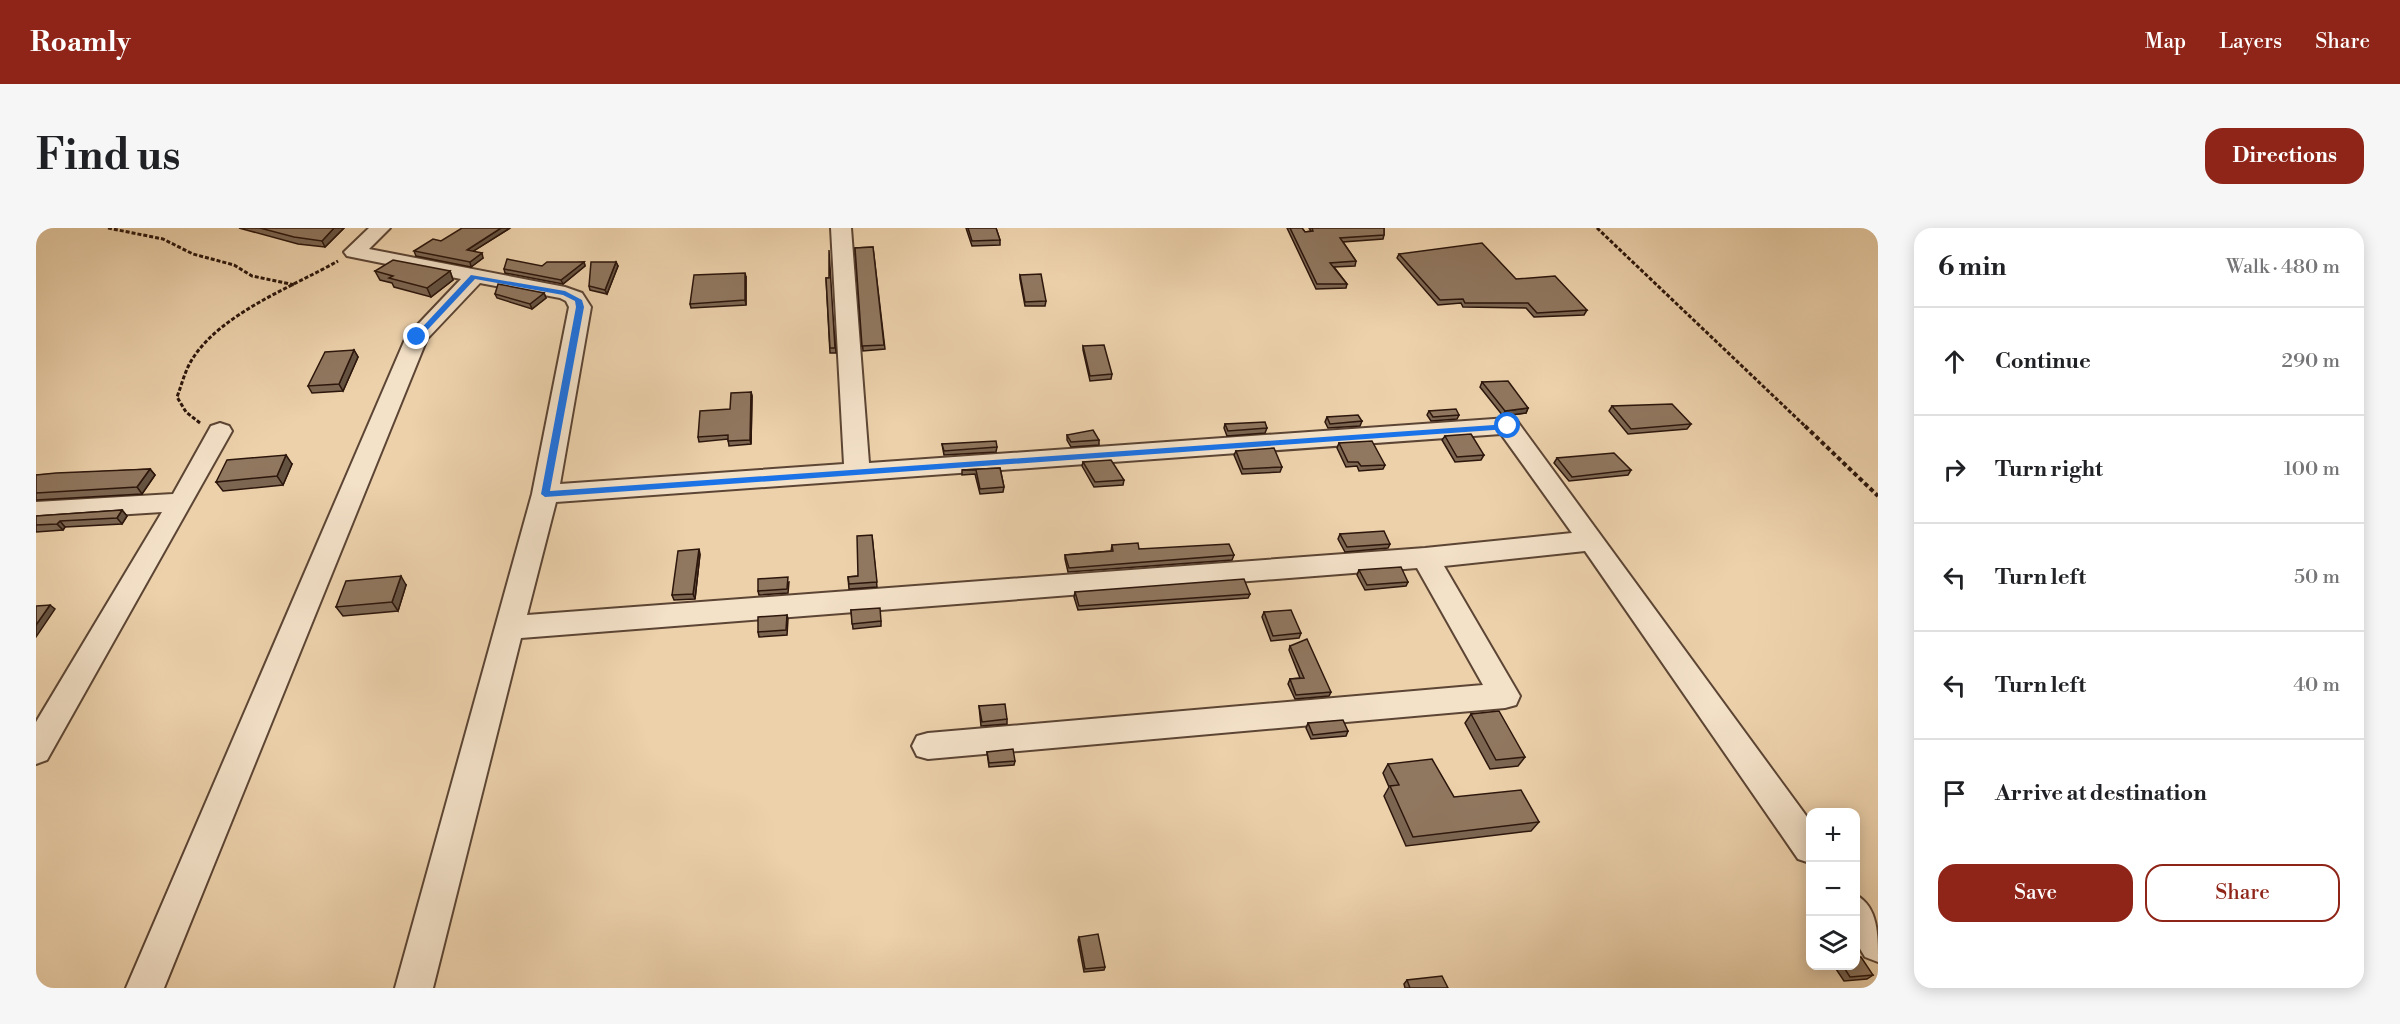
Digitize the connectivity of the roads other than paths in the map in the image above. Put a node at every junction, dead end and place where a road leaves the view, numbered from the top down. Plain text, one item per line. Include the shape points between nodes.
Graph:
1 (380, 228) edge
2 (841, 228) edge
3 (474, 277) junction
4 (220, 431) road end
5 (857, 472) junction
6 (545, 494) junction
7 (181, 502) junction
8 (36, 511) edge
9 (1592, 541) junction
10 (1425, 558) junction
11 (508, 628) junction
12 (928, 746) dead end
13 (36, 750) edge
14 (1806, 842) edge
15 (1859, 916) edge
16 (1878, 944) edge
17 (145, 988) edge
18 (414, 988) edge

1 - 3 street via 354,252
2 - 5 street
3 - 6 street via 565,293 580,303
3 - 17 street via 417,337
4 - 7 street
5 - 6 street
5 - 9 street via 1508,426
6 - 11 street
7 - 8 street
7 - 13 street
9 - 10 street
9 - 14 street
10 - 11 street
10 - 12 street via 1505,696
11 - 18 street
15 - 16 street

